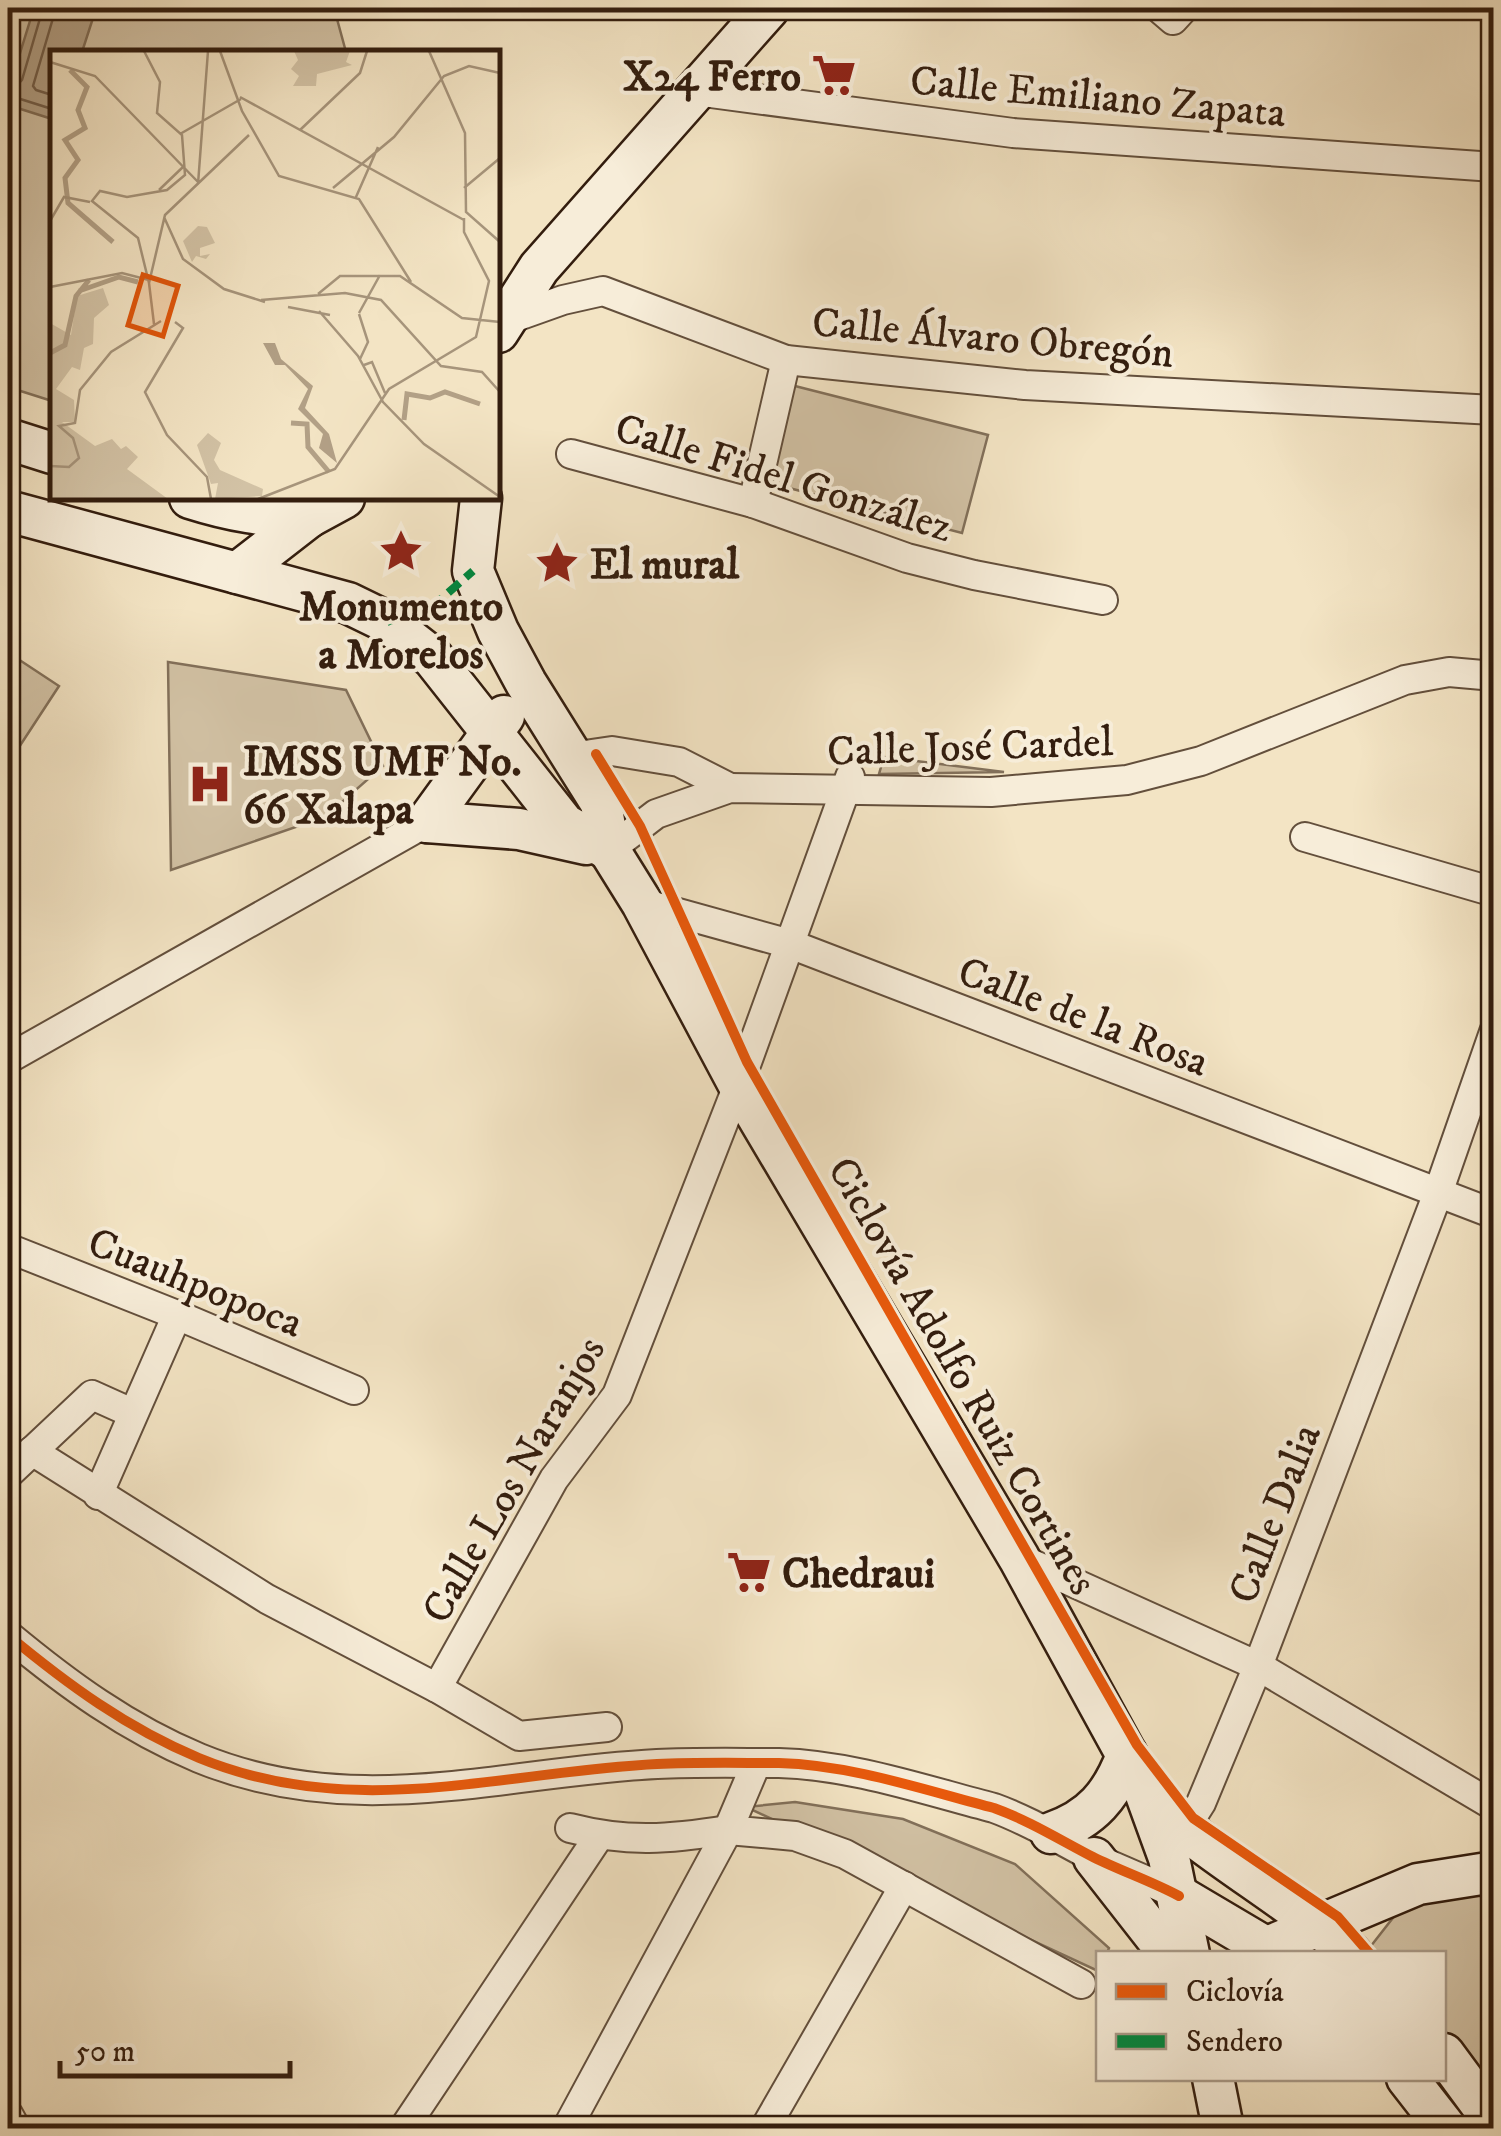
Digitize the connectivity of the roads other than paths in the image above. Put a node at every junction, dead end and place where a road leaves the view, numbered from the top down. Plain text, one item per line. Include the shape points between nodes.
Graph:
1 (769, 8) edge
2 (696, 92) junction
3 (1494, 167) edge
4 (501, 327) edge
5 (786, 360) junction
6 (1494, 410) edge
7 (8, 439) edge
8 (50, 452) edge
9 (571, 454) dead end
10 (198, 500) edge
11 (753, 503) junction
12 (327, 507) edge
13 (473, 508) edge
14 (8, 511) edge
15 (237, 573) junction
16 (1103, 600) dead end
17 (1494, 676) edge
18 (526, 684) junction
19 (491, 735) junction
20 (571, 757) junction
21 (847, 784) junction
22 (730, 788) junction
23 (427, 822) junction
24 (1305, 837) dead end
25 (609, 850) junction
26 (1494, 892) edge
27 (642, 903) junction
28 (790, 944) junction
29 (1494, 1032) edge
30 (8, 1059) edge
31 (739, 1084) junction
32 (1438, 1193) junction
33 (1494, 1214) edge
34 (8, 1248) edge
35 (176, 1315) junction
36 (354, 1390) dead end
37 (132, 1413) junction
38 (32, 1451) junction
39 (8, 1474) edge
40 (98, 1495) junction
41 (1019, 1558) junction
42 (8, 1635) edge
43 (1258, 1666) junction
44 (437, 1688) junction
45 (607, 1727) dead end
46 (1127, 1755) junction
47 (756, 1764) junction
48 (1494, 1806) edge
49 (570, 1828) dead end
50 (728, 1830) junction
51 (1051, 1832) junction
52 (599, 1836) junction
53 (1177, 1842) junction
54 (1094, 1858) junction
55 (1494, 1872) edge
56 (904, 1886) junction
57 (1179, 1896) junction
58 (1320, 1926) junction
59 (1166, 1951) edge
60 (1188, 1951) edge
61 (1266, 1951) edge
62 (1348, 1951) edge
63 (1081, 1984) dead end
64 (1446, 2057) edge
65 (1214, 2081) edge
66 (1410, 2081) edge
67 (8, 2114) edge
68 (1494, 2122) edge
69 (12, 2128) edge
70 (404, 2128) edge
71 (567, 2128) edge
72 (765, 2128) edge
73 (1223, 2128) edge
74 (1446, 2128) edge

1 - 2 main road
2 - 3 street, Calle Emiliano Zapata via 1013,133
2 - 4 main road via 539,268
4 - 5 street, Calle Álvaro Obregón via 604,291
5 - 6 street, Calle Álvaro Obregón via 1025,385
5 - 11 street
7 - 8 main road
9 - 11 street, Calle Fidel González
10 - 12 main road via 251,514
11 - 16 street, Calle Fidel González via 907,558
12 - 15 main road
13 - 18 main road via 474,570
14 - 15 main road
15 - 19 main road via 348,603 387,622 433,658
17 - 21 street, Calle José Cardel via 1448,672 1405,680 1201,762 1127,780 991,792
18 - 19 main road
18 - 20 main road
19 - 23 main road
19 - 25 main road via 564,824
20 - 22 street, Calle José Cardel via 612,751 679,762
20 - 25 main road via 601,804
21 - 22 street, Calle José Cardel
21 - 28 street, Calle Los Naranjos
22 - 25 street, Calle José Cardel via 656,814
23 - 25 main road via 520,830
23 - 30 street
24 - 26 street
25 - 27 main road
27 - 28 street, Calle de la Rosa
27 - 31 main road
28 - 31 street, Calle Los Naranjos
28 - 32 street, Calle de la Rosa
29 - 32 street, Calle Dalia
31 - 41 main road
31 - 44 street, Calle Los Naranjos via 617,1395 554,1478
32 - 33 street, Calle de la Rosa
32 - 43 street, Calle Dalia
34 - 35 street, Cuauhpopoca
35 - 36 street, Cuauhpopoca
35 - 37 street
37 - 38 street via 92,1395
37 - 40 street
38 - 39 street
38 - 40 street
40 - 44 street via 267,1598
41 - 43 street
41 - 46 main road
42 - 47 street via 76,1691 140,1730 201,1759 267,1779 340,1790 435,1790 656,1764
43 - 48 street
43 - 53 street, Calle Dalia
44 - 45 street via 519,1736
46 - 51 main road via 1099,1806
46 - 53 main road
47 - 50 street
47 - 51 street via 876,1777 994,1808
49 - 52 street
50 - 52 street via 664,1840
50 - 56 street via 795,1836
50 - 71 street
51 - 54 street
52 - 70 street
53 - 57 main road
53 - 58 main road
54 - 57 street
54 - 59 main road
55 - 58 main road via 1418,1884
56 - 63 street
56 - 72 street
57 - 60 main road
57 - 61 main road
58 - 61 main road
58 - 62 main road
64 - 68 main road
65 - 73 main road
66 - 74 main road
67 - 69 street

